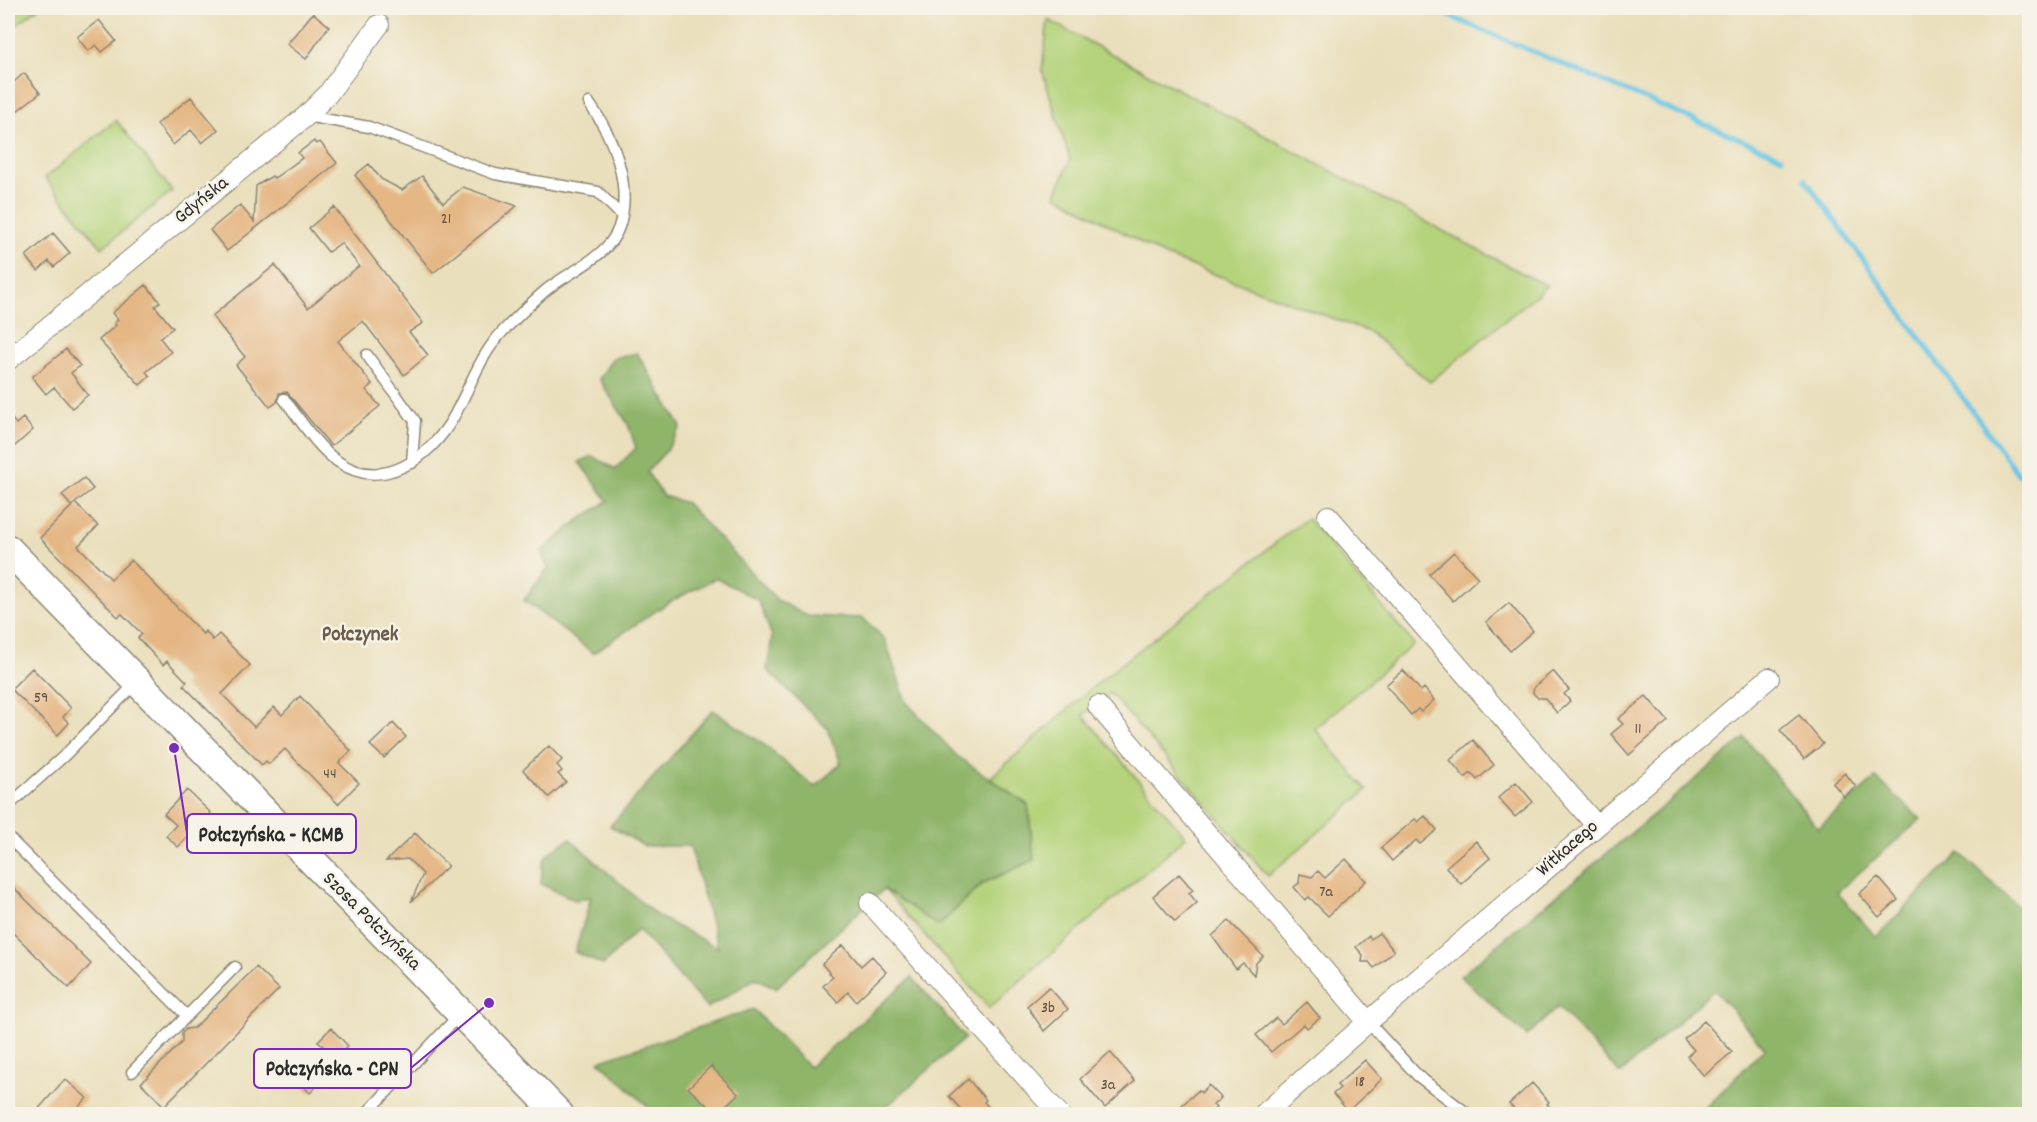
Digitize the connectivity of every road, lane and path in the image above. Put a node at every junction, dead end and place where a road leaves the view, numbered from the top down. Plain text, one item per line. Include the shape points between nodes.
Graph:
1 (379, 25) dead end
2 (589, 103) dead end
3 (306, 116) junction
4 (621, 215) junction
5 (366, 355) dead end
6 (8, 360) edge
7 (284, 399) dead end
8 (412, 463) junction
9 (1328, 516) dead end
10 (8, 549) edge
11 (1769, 678) dead end
12 (136, 682) junction
13 (1098, 706) dead end
14 (8, 806) edge
15 (1596, 825) junction
16 (8, 837) edge
17 (870, 903) dead end
18 (235, 967) dead end
19 (460, 1013) junction
20 (187, 1016) junction
21 (1368, 1022) junction
22 (132, 1072) dead end
23 (366, 1114) edge
24 (559, 1114) edge
25 (1059, 1114) edge
26 (1264, 1114) edge
27 (1468, 1114) edge

1 - 3 street, Gdyńska via 334,87
2 - 4 lane via 613,144 621,176
3 - 4 lane via 369,127 495,174 598,192
3 - 6 street, Gdyńska
4 - 8 lane via 614,239 546,291 492,344 434,446
5 - 8 lane via 415,421
7 - 8 lane via 330,456 350,468 384,473
9 - 15 street
10 - 12 main road, Szosa Połczyńska
11 - 15 street, Witkacego
12 - 14 lane via 64,756
12 - 19 main road, Szosa Połczyńska
13 - 21 street
15 - 21 street, Witkacego
16 - 20 lane
17 - 25 street
18 - 20 lane
19 - 23 lane
19 - 24 main road, Szosa Połczyńska
20 - 22 lane
21 - 26 street, Witkacego
21 - 27 lane via 1418,1076

